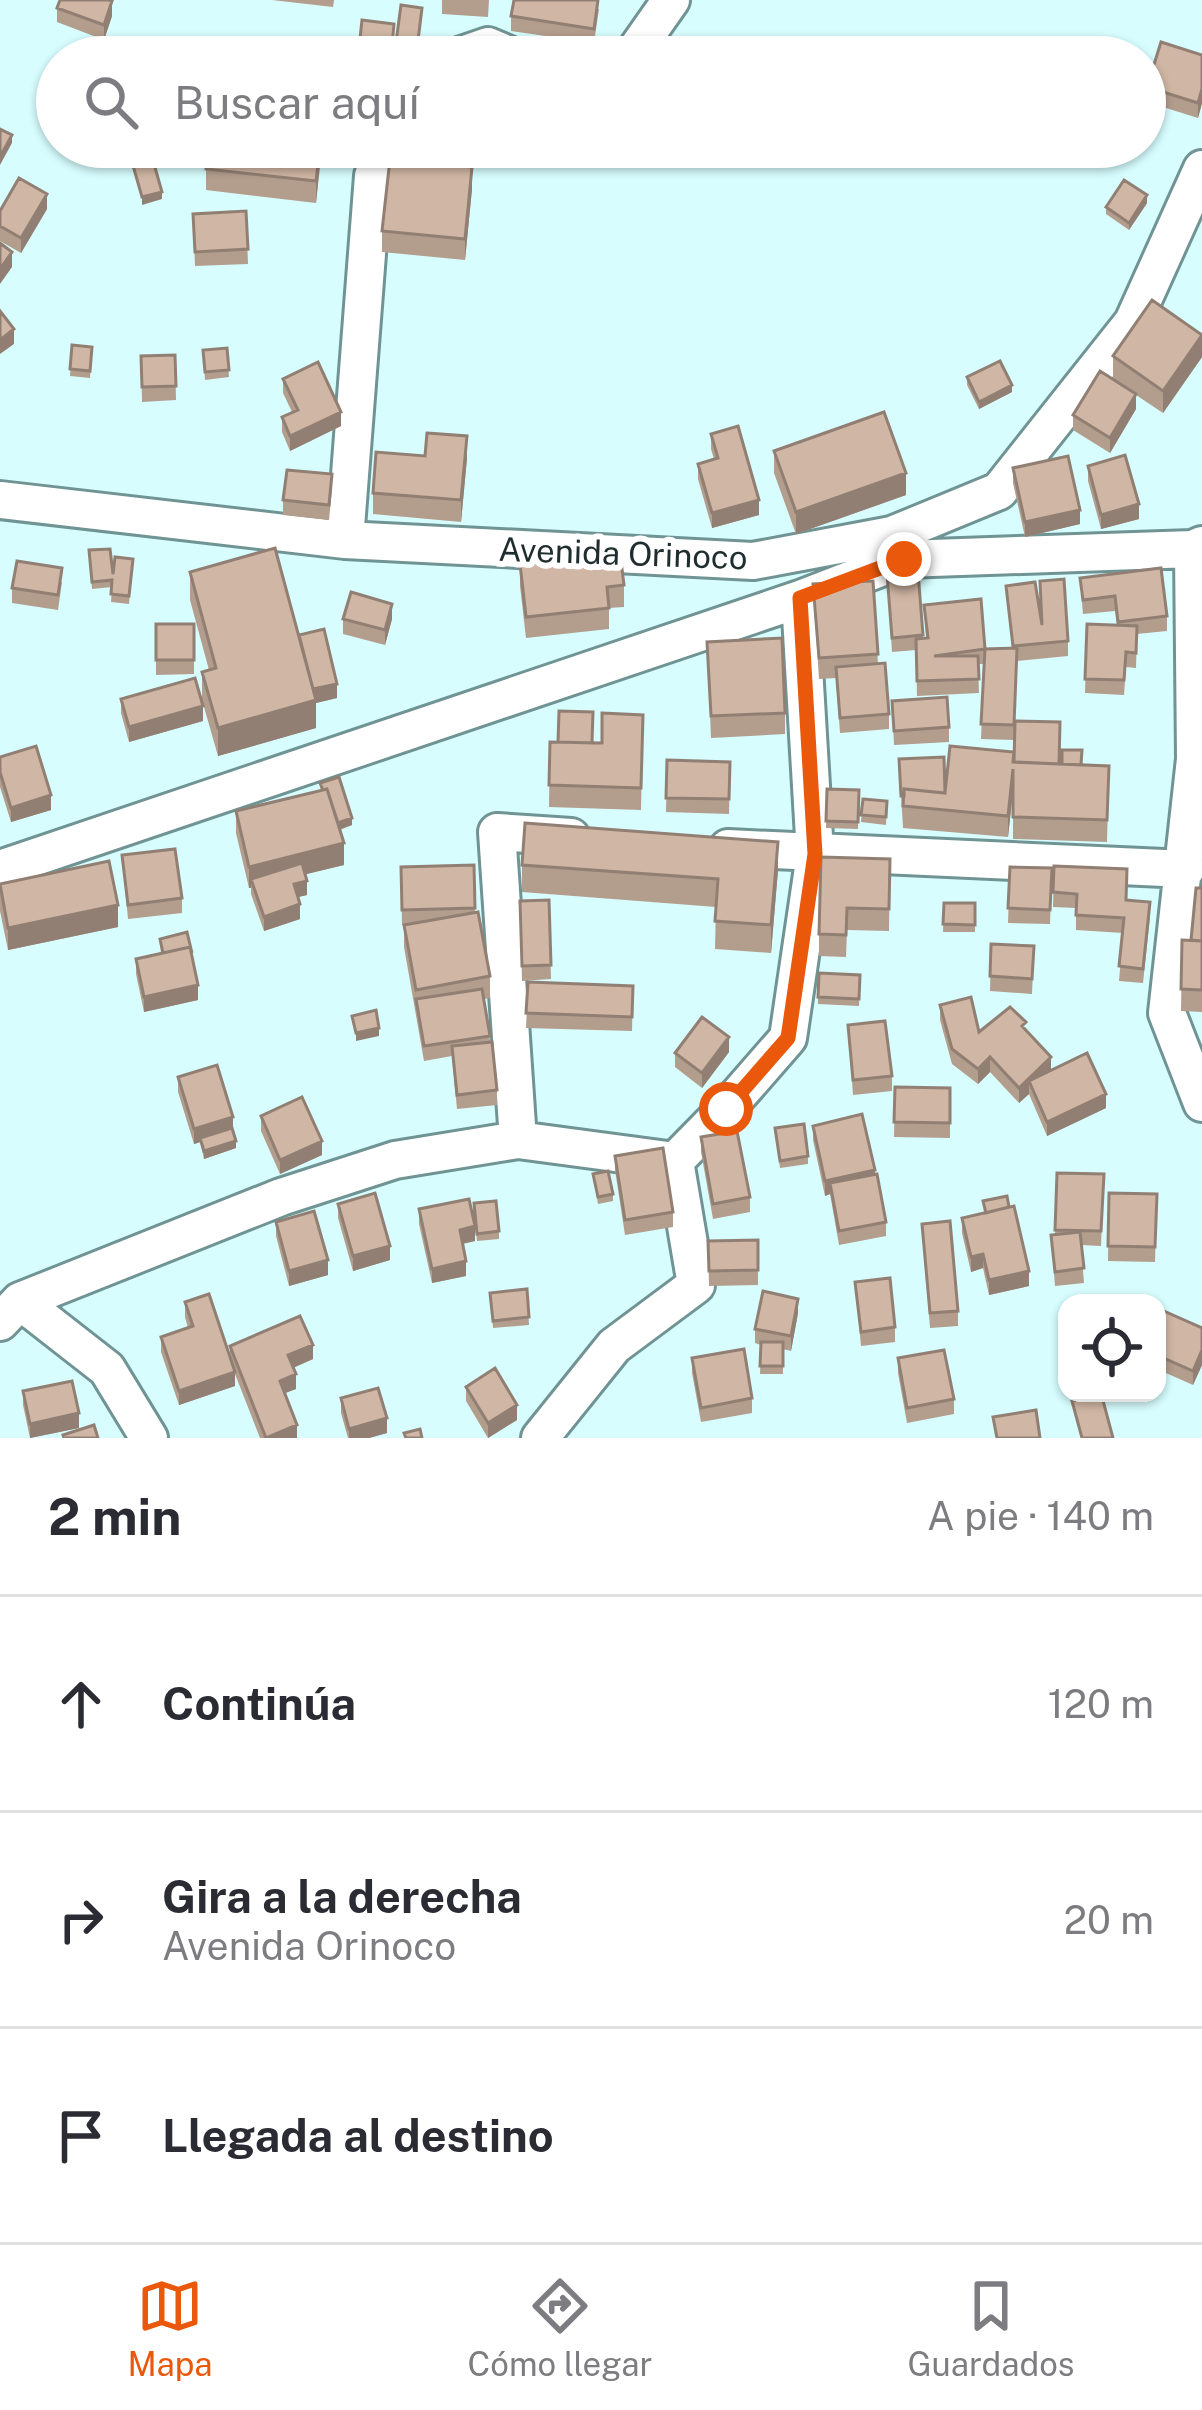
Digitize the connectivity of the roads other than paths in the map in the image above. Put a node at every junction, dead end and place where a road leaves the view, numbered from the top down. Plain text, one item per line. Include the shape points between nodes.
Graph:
1 (671, 0) edge
2 (646, 36) edge
3 (376, 168) edge
4 (1202, 169) edge
5 (3, 495) edge
6 (345, 540) junction
7 (1199, 548) edge
8 (800, 598) junction
9 (611, 840) edge
10 (701, 846) edge
11 (815, 854) junction
12 (0, 869) edge
13 (1186, 869) junction
14 (1202, 1103) edge
15 (518, 1140) junction
16 (675, 1161) junction
17 (10, 1312) edge
18 (148, 1438) edge
19 (540, 1438) edge

1 - 2 street
3 - 6 street
4 - 6 street, Avenida Orinoco via 1133,322 999,491 892,535 753,561
5 - 6 street, Avenida Orinoco
7 - 8 street, Avenida Orinoco via 904,559
7 - 13 street
8 - 11 street
8 - 12 street, Avenida Orinoco
9 - 15 street via 497,832
10 - 11 street
11 - 13 street
11 - 16 street via 788,1038
13 - 14 street via 1167,1013
15 - 16 street
15 - 17 street via 376,1166 280,1197
16 - 19 street via 696,1285 614,1346
17 - 18 street via 107,1370

